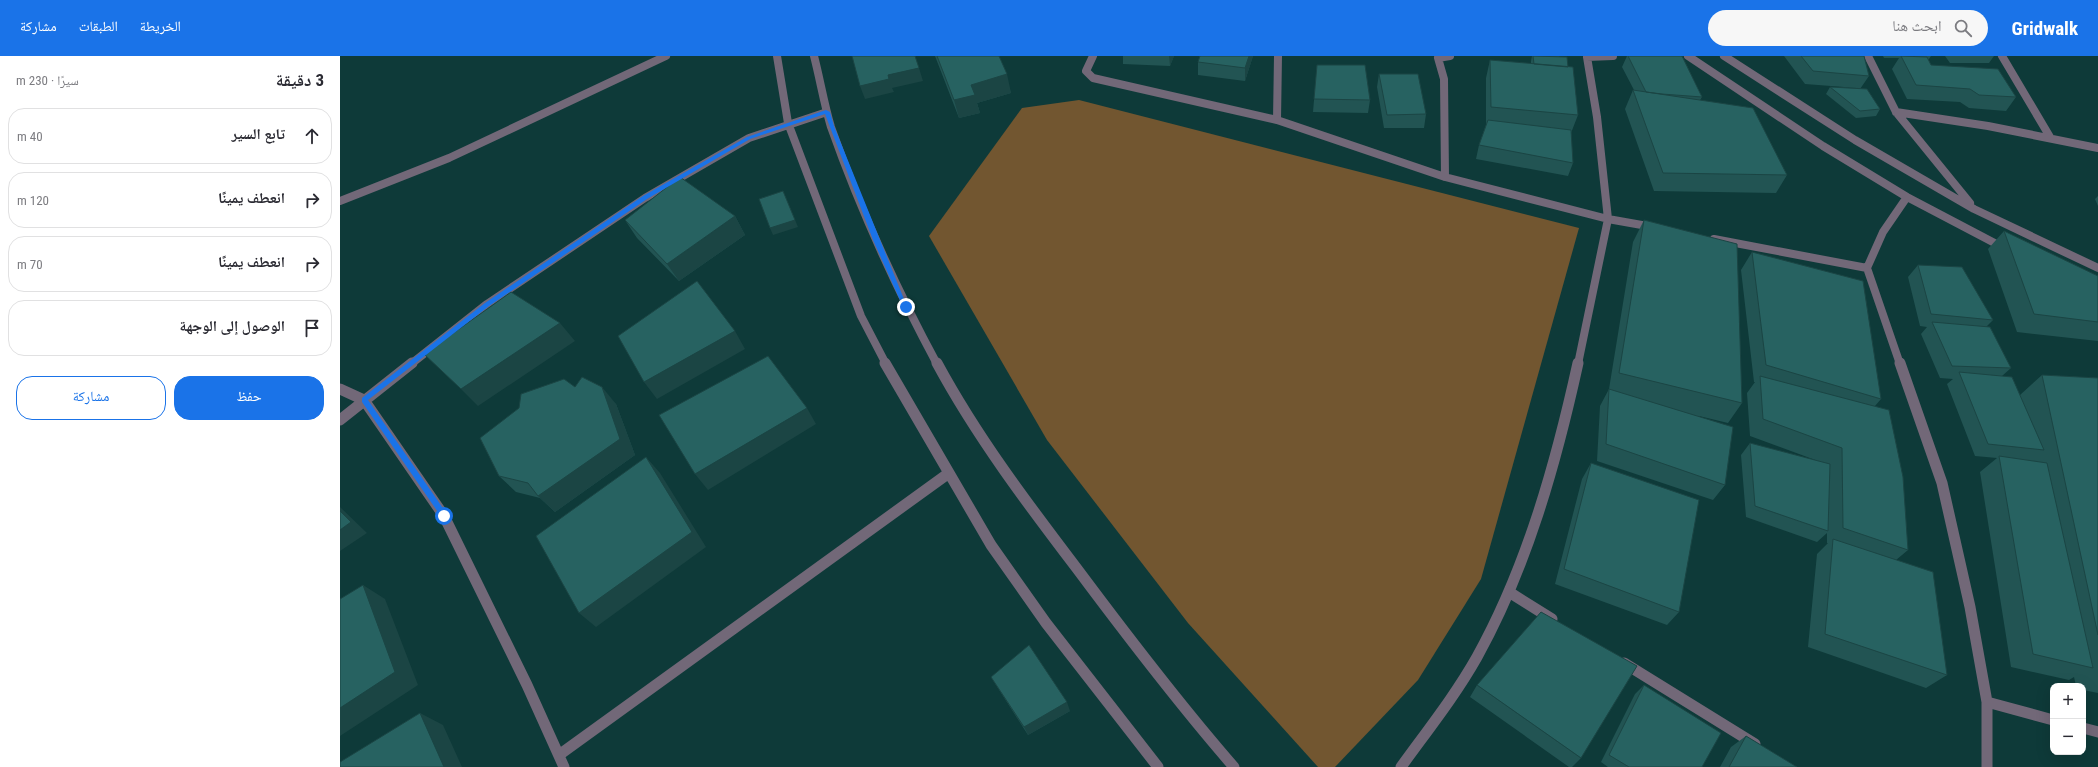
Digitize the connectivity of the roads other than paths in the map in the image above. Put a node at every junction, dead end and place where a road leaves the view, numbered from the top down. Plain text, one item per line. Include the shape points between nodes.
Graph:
1 (666, 56) edge
2 (777, 56) edge
3 (814, 56) edge
4 (1092, 56) edge
5 (1278, 56) edge
6 (1450, 56) edge
7 (1586, 56) edge
8 (1613, 56) edge
9 (1688, 56) edge
10 (1724, 56) edge
11 (1868, 56) edge
12 (2002, 56) edge
13 (827, 112) junction
14 (1896, 112) junction
15 (1277, 120) junction
16 (788, 123) junction
17 (2050, 137) junction
18 (2098, 148) edge
19 (1445, 177) junction
20 (1908, 197) junction
21 (340, 201) edge
22 (1974, 209) junction
23 (1608, 219) junction
24 (1663, 230) edge
25 (1702, 237) edge
26 (2014, 254) edge
27 (1867, 268) junction
28 (2098, 268) edge
29 (340, 389) edge
30 (364, 400) junction
31 (340, 420) edge
32 (949, 473) junction
33 (1509, 592) junction
34 (1563, 626) edge
35 (1617, 659) edge
36 (1986, 702) junction
37 (2050, 719) edge
38 (2086, 729) edge
39 (2098, 732) edge
40 (1765, 750) edge
41 (559, 755) junction
42 (564, 767) edge
43 (1158, 767) edge
44 (1234, 767) edge
45 (1401, 767) edge
46 (1987, 767) edge

1 - 21 street via 449,158
2 - 16 street
3 - 13 street
4 - 15 street via 1086,71 1093,78
5 - 15 street
6 - 19 street via 1438,58 1444,79
7 - 8 street
7 - 23 street via 1592,79
9 - 20 street via 1823,146
10 - 22 street via 1855,140
11 - 14 street
12 - 17 street
13 - 16 street
13 - 44 street via 876,240 906,307 974,428 1096,595 1202,732
14 - 17 street
14 - 22 street
15 - 19 street
16 - 30 street via 748,138 645,198 487,304
16 - 32 street via 860,316 896,386
17 - 18 street
19 - 23 street
20 - 26 street
20 - 27 street via 1883,232
22 - 28 street
23 - 24 street
23 - 33 street via 1576,373 1552,467
25 - 27 street
27 - 36 street via 1942,483 1970,606
29 - 30 street
30 - 31 street
30 - 41 street via 444,516
32 - 41 street
32 - 43 street via 991,545 1046,623
33 - 34 street
33 - 45 street via 1486,641 1444,708
35 - 40 street
36 - 37 street
36 - 46 street
38 - 39 street
41 - 42 street

